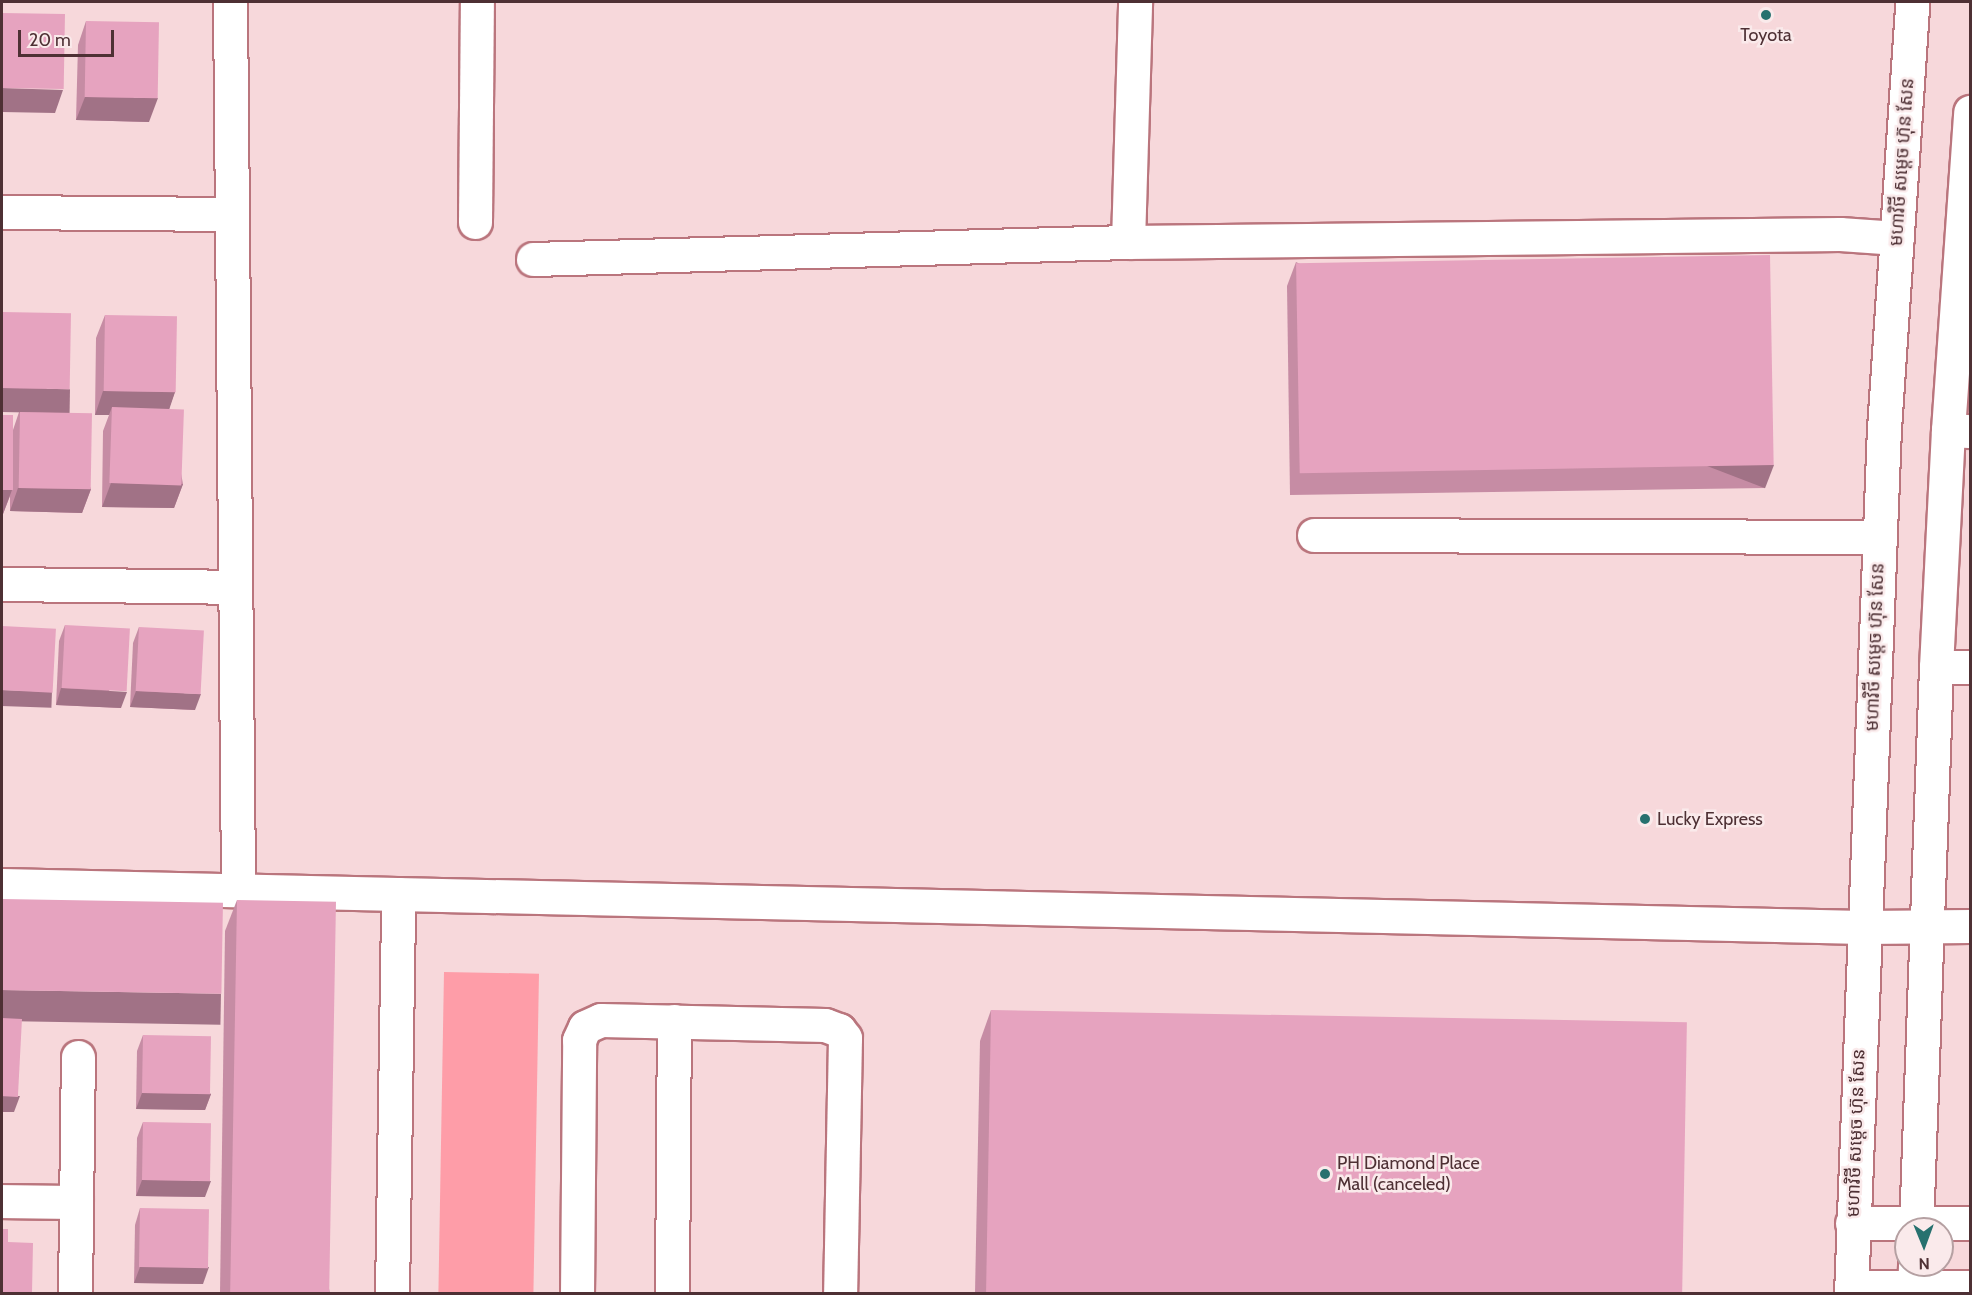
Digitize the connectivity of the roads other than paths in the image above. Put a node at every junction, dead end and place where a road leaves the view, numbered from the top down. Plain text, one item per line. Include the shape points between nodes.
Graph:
1 (230, 2) edge
2 (477, 2) edge
3 (1135, 2) edge
4 (1912, 2) edge
5 (1971, 112) edge
6 (2, 212) edge
7 (232, 214) junction
8 (475, 222) dead end
9 (1897, 238) junction
10 (1128, 242) junction
11 (533, 260) dead end
12 (1962, 339) edge
13 (1959, 430) edge
14 (1314, 534) dead end
15 (1879, 537) junction
16 (2, 584) edge
17 (235, 587) junction
18 (1936, 667) junction
19 (1971, 667) edge
20 (2, 885) edge
21 (238, 890) junction
22 (398, 894) junction
23 (1971, 926) edge
24 (1863, 927) junction
25 (1926, 928) junction
26 (674, 1021) junction
27 (78, 1057) dead end
28 (2, 1201) edge
29 (76, 1202) junction
30 (1916, 1217) edge
31 (1852, 1223) junction
32 (1971, 1223) edge
33 (1954, 1224) edge
34 (1894, 1226) edge
35 (1915, 1282) edge
36 (1971, 1287) edge
37 (1851, 1290) edge
38 (75, 1293) edge
39 (392, 1293) edge
40 (577, 1293) edge
41 (672, 1293) edge
42 (840, 1293) edge

1 - 7 main road
2 - 8 main road
3 - 10 main road
4 - 9 main road, មហាវិថី សម្តេច ហ៊ុន សែន
5 - 12 main road
6 - 7 main road
7 - 17 main road
9 - 10 main road via 1840,234
9 - 15 main road, មហាវិថី សម្តេច ហ៊ុន សែន
10 - 11 main road
12 - 13 main road
13 - 18 main road
14 - 15 main road
15 - 24 main road, មហាវិថី សម្តេច ហ៊ុន សែន
16 - 17 main road
17 - 21 main road
18 - 19 main road
18 - 25 main road
20 - 21 main road
21 - 22 main road
22 - 24 main road
22 - 39 main road
23 - 25 main road
24 - 25 main road
24 - 31 main road, មហាវិថី សម្តេច ហ៊ុន សែន
25 - 30 main road
26 - 40 main road via 601,1020 585,1027 579,1040
26 - 41 main road
26 - 42 main road via 825,1025 839,1030 845,1038
27 - 29 main road
28 - 29 main road
29 - 38 main road
31 - 34 main road
31 - 37 main road, មហាវិថី សម្តេច ហ៊ុន សែន
32 - 33 main road
35 - 36 main road
35 - 37 main road

